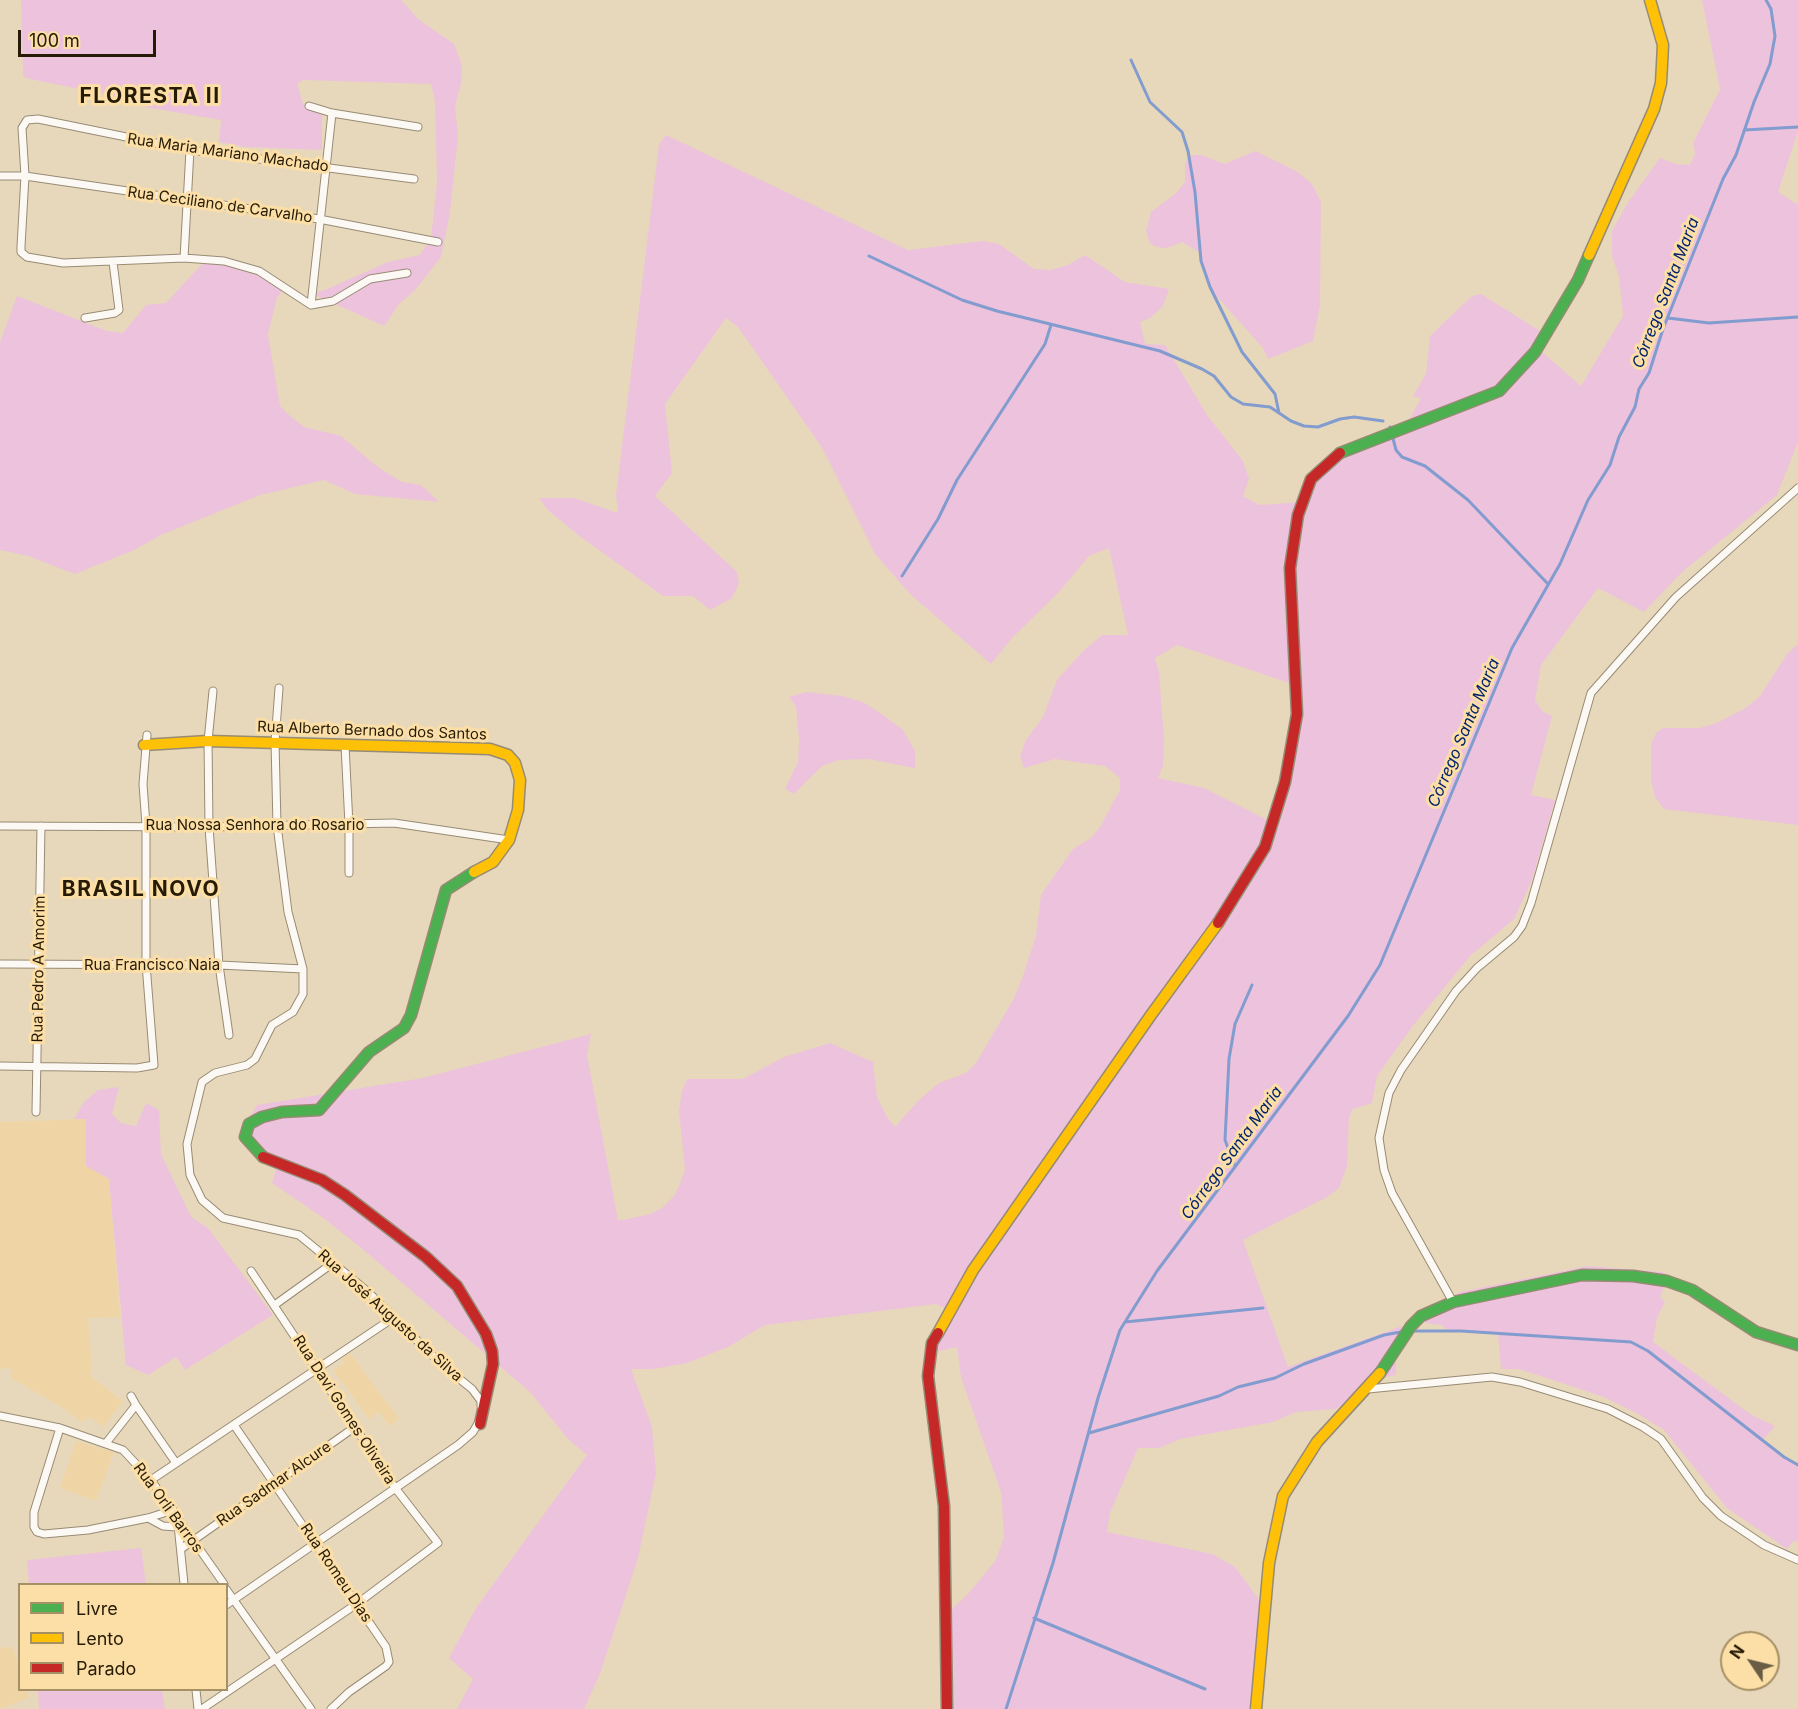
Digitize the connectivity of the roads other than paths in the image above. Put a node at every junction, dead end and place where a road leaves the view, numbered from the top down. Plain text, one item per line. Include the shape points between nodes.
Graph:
1 (1650, 0) edge
2 (309, 106) dead end
3 (332, 113) junction
4 (418, 127) dead end
5 (190, 150) junction
6 (327, 166) junction
7 (0, 176) edge
8 (25, 176) junction
9 (414, 179) dead end
10 (186, 201) junction
11 (318, 219) junction
12 (438, 242) dead end
13 (184, 258) junction
14 (113, 262) junction
15 (407, 273) dead end
16 (311, 305) junction
17 (85, 318) dead end
18 (1798, 488) edge
19 (279, 688) dead end
20 (213, 691) dead end
21 (146, 740) joint
22 (208, 741) junction
23 (275, 742) junction
24 (345, 745) junction
25 (146, 825) junction
26 (277, 825) junction
27 (349, 825) junction
28 (0, 826) edge
29 (41, 826) junction
30 (208, 827) junction
31 (509, 840) junction
32 (349, 873) dead end
33 (0, 964) edge
34 (40, 964) junction
35 (146, 964) junction
36 (219, 964) junction
37 (303, 969) junction
38 (229, 1035) dead end
39 (37, 1065) junction
40 (0, 1066) edge
41 (36, 1112) dead end
42 (333, 1263) junction
43 (252, 1271) dead end
44 (1453, 1302) junction
45 (276, 1304) junction
46 (393, 1318) junction
47 (1798, 1345) edge
48 (316, 1367) junction
49 (1368, 1389) junction
50 (131, 1396) dead end
51 (136, 1405) junction
52 (0, 1416) edge
53 (480, 1424) junction
54 (234, 1425) junction
55 (355, 1427) junction
56 (60, 1428) junction
57 (105, 1443) junction
58 (176, 1463) junction
59 (151, 1480) junction
60 (275, 1483) junction
61 (396, 1489) junction
62 (175, 1512) junction
63 (148, 1518) junction
64 (177, 1527) junction
65 (193, 1541) junction
66 (315, 1543) junction
67 (181, 1549) junction
68 (1798, 1560) edge
69 (184, 1583) edge
70 (223, 1583) edge
71 (228, 1591) edge
72 (235, 1600) junction
73 (358, 1603) junction
74 (228, 1604) edge
75 (277, 1659) junction
76 (196, 1691) edge
77 (228, 1691) edge
78 (228, 1691) edge
79 (200, 1709) edge
80 (311, 1709) edge
81 (331, 1709) edge
82 (947, 1709) edge
83 (1256, 1709) edge

1 - 82 street via 1663,45 1661,83 1654,109 1578,280 1540,345 1499,391 1336,454 1311,478 1298,514 1290,568 1297,714 1285,782 1265,847 1224,916 973,1270 932,1343 928,1376 944,1506
2 - 3 street
3 - 4 street
3 - 6 street
5 - 6 street, Rua Maria Mariano Machado
5 - 8 street, Rua Maria Mariano Machado via 27,120 23,138
5 - 10 street
6 - 9 street, Rua Maria Mariano Machado
6 - 11 street
7 - 8 street, Rua Ceciliano de Carvalho
8 - 10 street, Rua Ceciliano de Carvalho
8 - 14 street via 21,252 27,257 63,263
10 - 11 street, Rua Ceciliano de Carvalho
10 - 13 street
11 - 12 street, Rua Ceciliano de Carvalho
11 - 16 street
13 - 14 street
13 - 16 street via 224,261 259,271
14 - 17 street via 119,310
15 - 16 street via 370,279 333,301
18 - 44 street via 1676,597 1591,693 1522,926 1456,991 1389,1093 1378,1138 1383,1170
19 - 23 street
20 - 22 street
21 - 22 street, Rua Alberto Bernado dos Santos
21 - 25 street
22 - 23 street, Rua Alberto Bernado dos Santos
22 - 30 street
23 - 24 street, Rua Alberto Bernado dos Santos
23 - 26 street
24 - 27 street
24 - 31 street, Rua Alberto Bernado dos Santos via 490,749 508,755 520,780 518,810
25 - 29 street, Rua Nossa Senhora do Rosario
25 - 30 street, Rua Nossa Senhora do Rosario
25 - 35 street
26 - 27 street, Rua Nossa Senhora do Rosario
26 - 30 street, Rua Nossa Senhora do Rosario
26 - 37 street via 288,912
27 - 31 street, Rua Nossa Senhora do Rosario via 407,824
27 - 32 street
28 - 29 street, Rua Nossa Senhora do Rosario
29 - 34 street, Rua Pedro A Amorim
30 - 36 street
31 - 53 street via 493,862 446,890 404,1028 369,1052 319,1110 262,1117 249,1124 245,1137 265,1159 322,1180 345,1196 426,1257 457,1286 492,1351 493,1364
33 - 34 street, Rua Francisco Naia
34 - 35 street, Rua Francisco Naia
34 - 39 street, Rua Pedro A Amorim
35 - 36 street, Rua Francisco Naia
35 - 39 street via 154,1065
36 - 37 street, Rua Francisco Naia
36 - 38 street
37 - 42 street, Rua José Augusto da Silva via 299,1004 272,1025 255,1059 208,1077 200,1087 187,1144 190,1175 202,1200 223,1218 299,1235
39 - 40 street
39 - 41 street, Rua Pedro A Amorim
42 - 45 street
42 - 46 street, Rua José Augusto da Silva
43 - 45 street, Rua Davi Gomes Oliveira
44 - 47 street via 1582,1275 1633,1276 1692,1290 1756,1332
44 - 49 street via 1427,1312 1411,1326
45 - 48 street, Rua Davi Gomes Oliveira
46 - 48 street
46 - 53 street, Rua José Augusto da Silva via 472,1389 481,1401
48 - 54 street
48 - 55 street, Rua Davi Gomes Oliveira
49 - 68 street via 1491,1377 1608,1409 1661,1440 1720,1516 1764,1545
49 - 83 street via 1317,1442 1279,1506 1269,1563
50 - 51 street
51 - 57 street
51 - 58 street
52 - 56 street, Rua Orli Barros
53 - 61 street via 458,1445
54 - 58 street
54 - 60 street, Rua Romeu Dias
55 - 60 street, Rua Sadmar Alcure
55 - 61 street, Rua Davi Gomes Oliveira
56 - 57 street, Rua Orli Barros
56 - 63 street via 36,1504 34,1527 38,1532 74,1532
57 - 59 street, Rua Orli Barros via 123,1450
58 - 59 street
59 - 62 street, Rua Orli Barros
60 - 65 street, Rua Sadmar Alcure
60 - 66 street, Rua Romeu Dias
61 - 66 street
61 - 73 street, Rua Davi Gomes Oliveira via 438,1546
62 - 63 street
62 - 64 street
62 - 65 street, Rua Orli Barros
63 - 64 street via 163,1526
64 - 67 street
65 - 67 street, Rua Sadmar Alcure
65 - 70 street, Rua Orli Barros
66 - 72 street
66 - 73 street, Rua Romeu Dias
67 - 69 street
71 - 72 street
72 - 74 street
72 - 75 street
73 - 75 street
73 - 81 street, Rua Romeu Dias via 386,1647 389,1662
75 - 78 street
75 - 80 street
76 - 79 street
77 - 79 street

